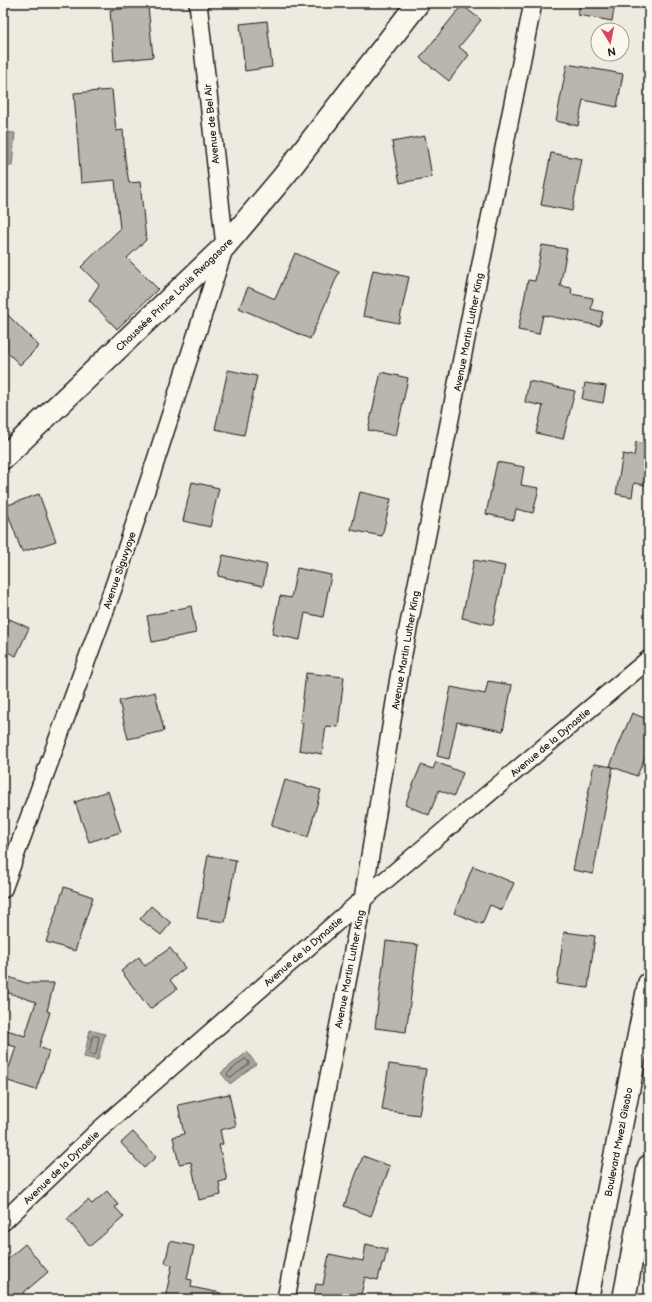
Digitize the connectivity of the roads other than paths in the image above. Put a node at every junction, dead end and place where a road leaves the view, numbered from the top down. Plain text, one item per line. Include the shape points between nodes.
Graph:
1 (198, 3) edge
2 (418, 3) edge
3 (533, 3) edge
4 (224, 246) junction
5 (3, 458) edge
6 (649, 659) edge
7 (3, 889) edge
8 (363, 900) junction
9 (649, 984) edge
10 (642, 1054) edge
11 (649, 1166) edge
12 (3, 1222) edge
13 (286, 1299) edge
14 (587, 1299) edge
15 (624, 1299) edge

1 - 4 street, Avenue de Bel Air
2 - 4 street, Chaussée Prince Louis Rwagasore via 284,176
3 - 8 street, Avenue Martin Luther King via 404,652
4 - 5 street, Chaussée Prince Louis Rwagasore
4 - 7 street, Avenue Siguvyaye via 115,583
6 - 8 street, Avenue de la Dynastie
8 - 12 street, Avenue de la Dynastie via 104,1126
8 - 13 street, Avenue Martin Luther King
9 - 10 street, Boulevard Mwezi Gisabo
10 - 14 street, Boulevard Mwezi Gisabo
11 - 15 street

